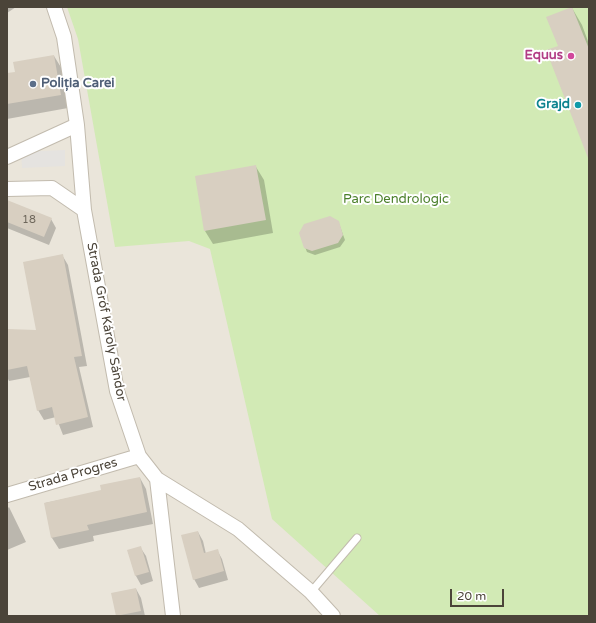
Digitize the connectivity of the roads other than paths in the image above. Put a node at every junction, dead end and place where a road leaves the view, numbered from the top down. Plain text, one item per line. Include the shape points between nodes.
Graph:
1 (54, 7) edge
2 (77, 125) junction
3 (7, 157) edge
4 (7, 189) edge
5 (84, 210) junction
6 (139, 456) junction
7 (157, 479) junction
8 (8, 492) edge
9 (358, 538) dead end
10 (311, 592) junction
11 (173, 616) edge
12 (333, 616) edge

1 - 2 street, Strada Gróf Károly Sándor via 64,37
2 - 3 street
2 - 5 street, Strada Gróf Károly Sándor
4 - 5 street via 52,188
5 - 6 street, Strada Gróf Károly Sándor via 117,391
6 - 7 street, Strada Gróf Károly Sándor
6 - 8 street, Strada Progres
7 - 10 street, Strada Gróf Károly Sándor via 238,529
7 - 11 street
9 - 10 lane
10 - 12 street, Strada Gróf Károly Sándor

